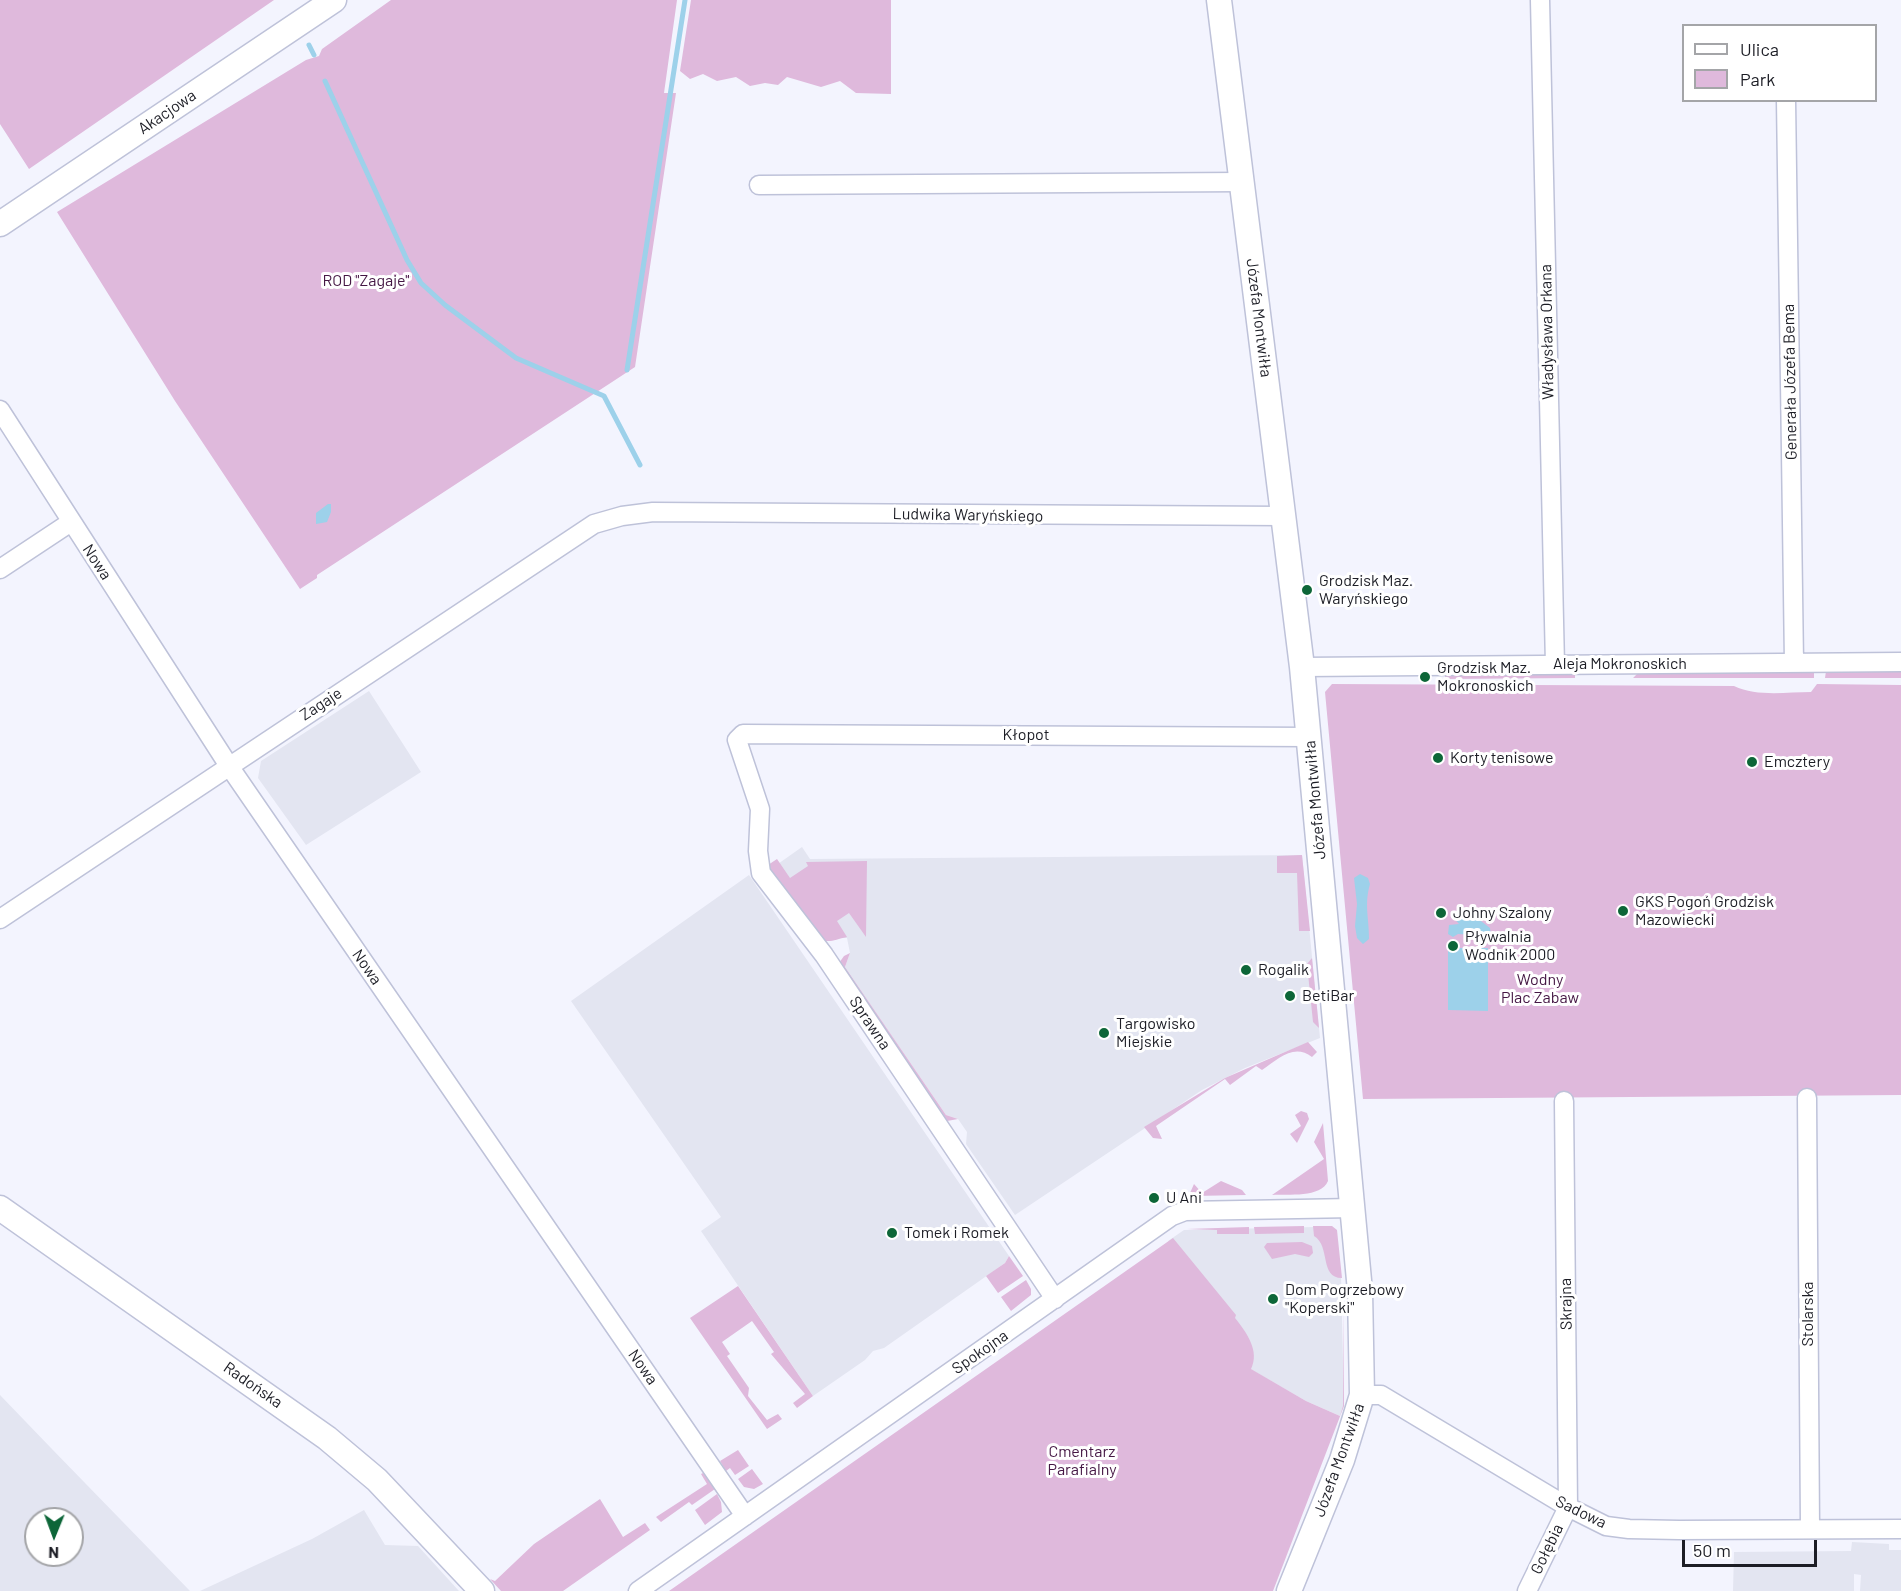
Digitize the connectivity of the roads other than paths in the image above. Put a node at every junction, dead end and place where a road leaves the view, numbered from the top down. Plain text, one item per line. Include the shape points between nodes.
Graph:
1 (334, 0) edge
2 (1219, 0) edge
3 (1540, 0) edge
4 (1786, 102) edge
5 (1242, 182) junction
6 (759, 185) dead end
7 (0, 224) edge
8 (0, 410) edge
9 (653, 512) joint
10 (1283, 516) junction
11 (71, 522) junction
12 (0, 569) edge
13 (1901, 662) edge
14 (1794, 663) junction
15 (1555, 665) junction
16 (1302, 667) junction
17 (743, 734) joint
18 (1309, 736) junction
19 (229, 766) junction
20 (0, 919) edge
21 (1807, 1098) dead end
22 (1564, 1101) dead end
23 (0, 1208) edge
24 (1354, 1208) junction
25 (1054, 1299) junction
26 (1362, 1395) junction
27 (1568, 1508) junction
28 (745, 1516) junction
29 (1810, 1529) junction
30 (1901, 1529) edge
31 (482, 1591) edge
32 (638, 1591) edge
33 (1289, 1591) edge
34 (1527, 1591) edge

1 - 7 street, Akacjowa
2 - 5 street, Józefa Montwiłła
3 - 15 street, Władysława Orkana
4 - 14 street, Generała Józefa Bema
5 - 6 street
5 - 10 street, Józefa Montwiłła
8 - 11 street, Nowa
9 - 10 street, Ludwika Waryńskiego
9 - 19 street, Zagaje via 622,516 581,531
10 - 16 street, Józefa Montwiłła
11 - 12 street
11 - 19 street, Nowa
13 - 14 street, Aleja Mokronoskich
14 - 15 street, Aleja Mokronoskich
15 - 16 street, Aleja Mokronoskich
16 - 18 street, Józefa Montwiłła
17 - 18 street, Kłopot
17 - 25 street, Sprawna via 737,740 760,809 761,873 824,955
18 - 24 street, Józefa Montwiłła
19 - 20 street, Zagaje
19 - 28 street, Nowa
21 - 29 street, Stolarska
22 - 27 street, Skrajna
23 - 31 street, Radońska via 327,1438 377,1480
24 - 25 street, Spokojna via 1178,1213
24 - 26 street, Józefa Montwiłła
25 - 28 street, Spokojna
26 - 27 street, Sadowa via 1381,1395
26 - 33 street, Józefa Montwiłła via 1342,1460
27 - 29 street, Sadowa via 1606,1526 1629,1529
27 - 34 street, Gołębia
28 - 32 street, Spokojna
29 - 30 street, Sadowa

